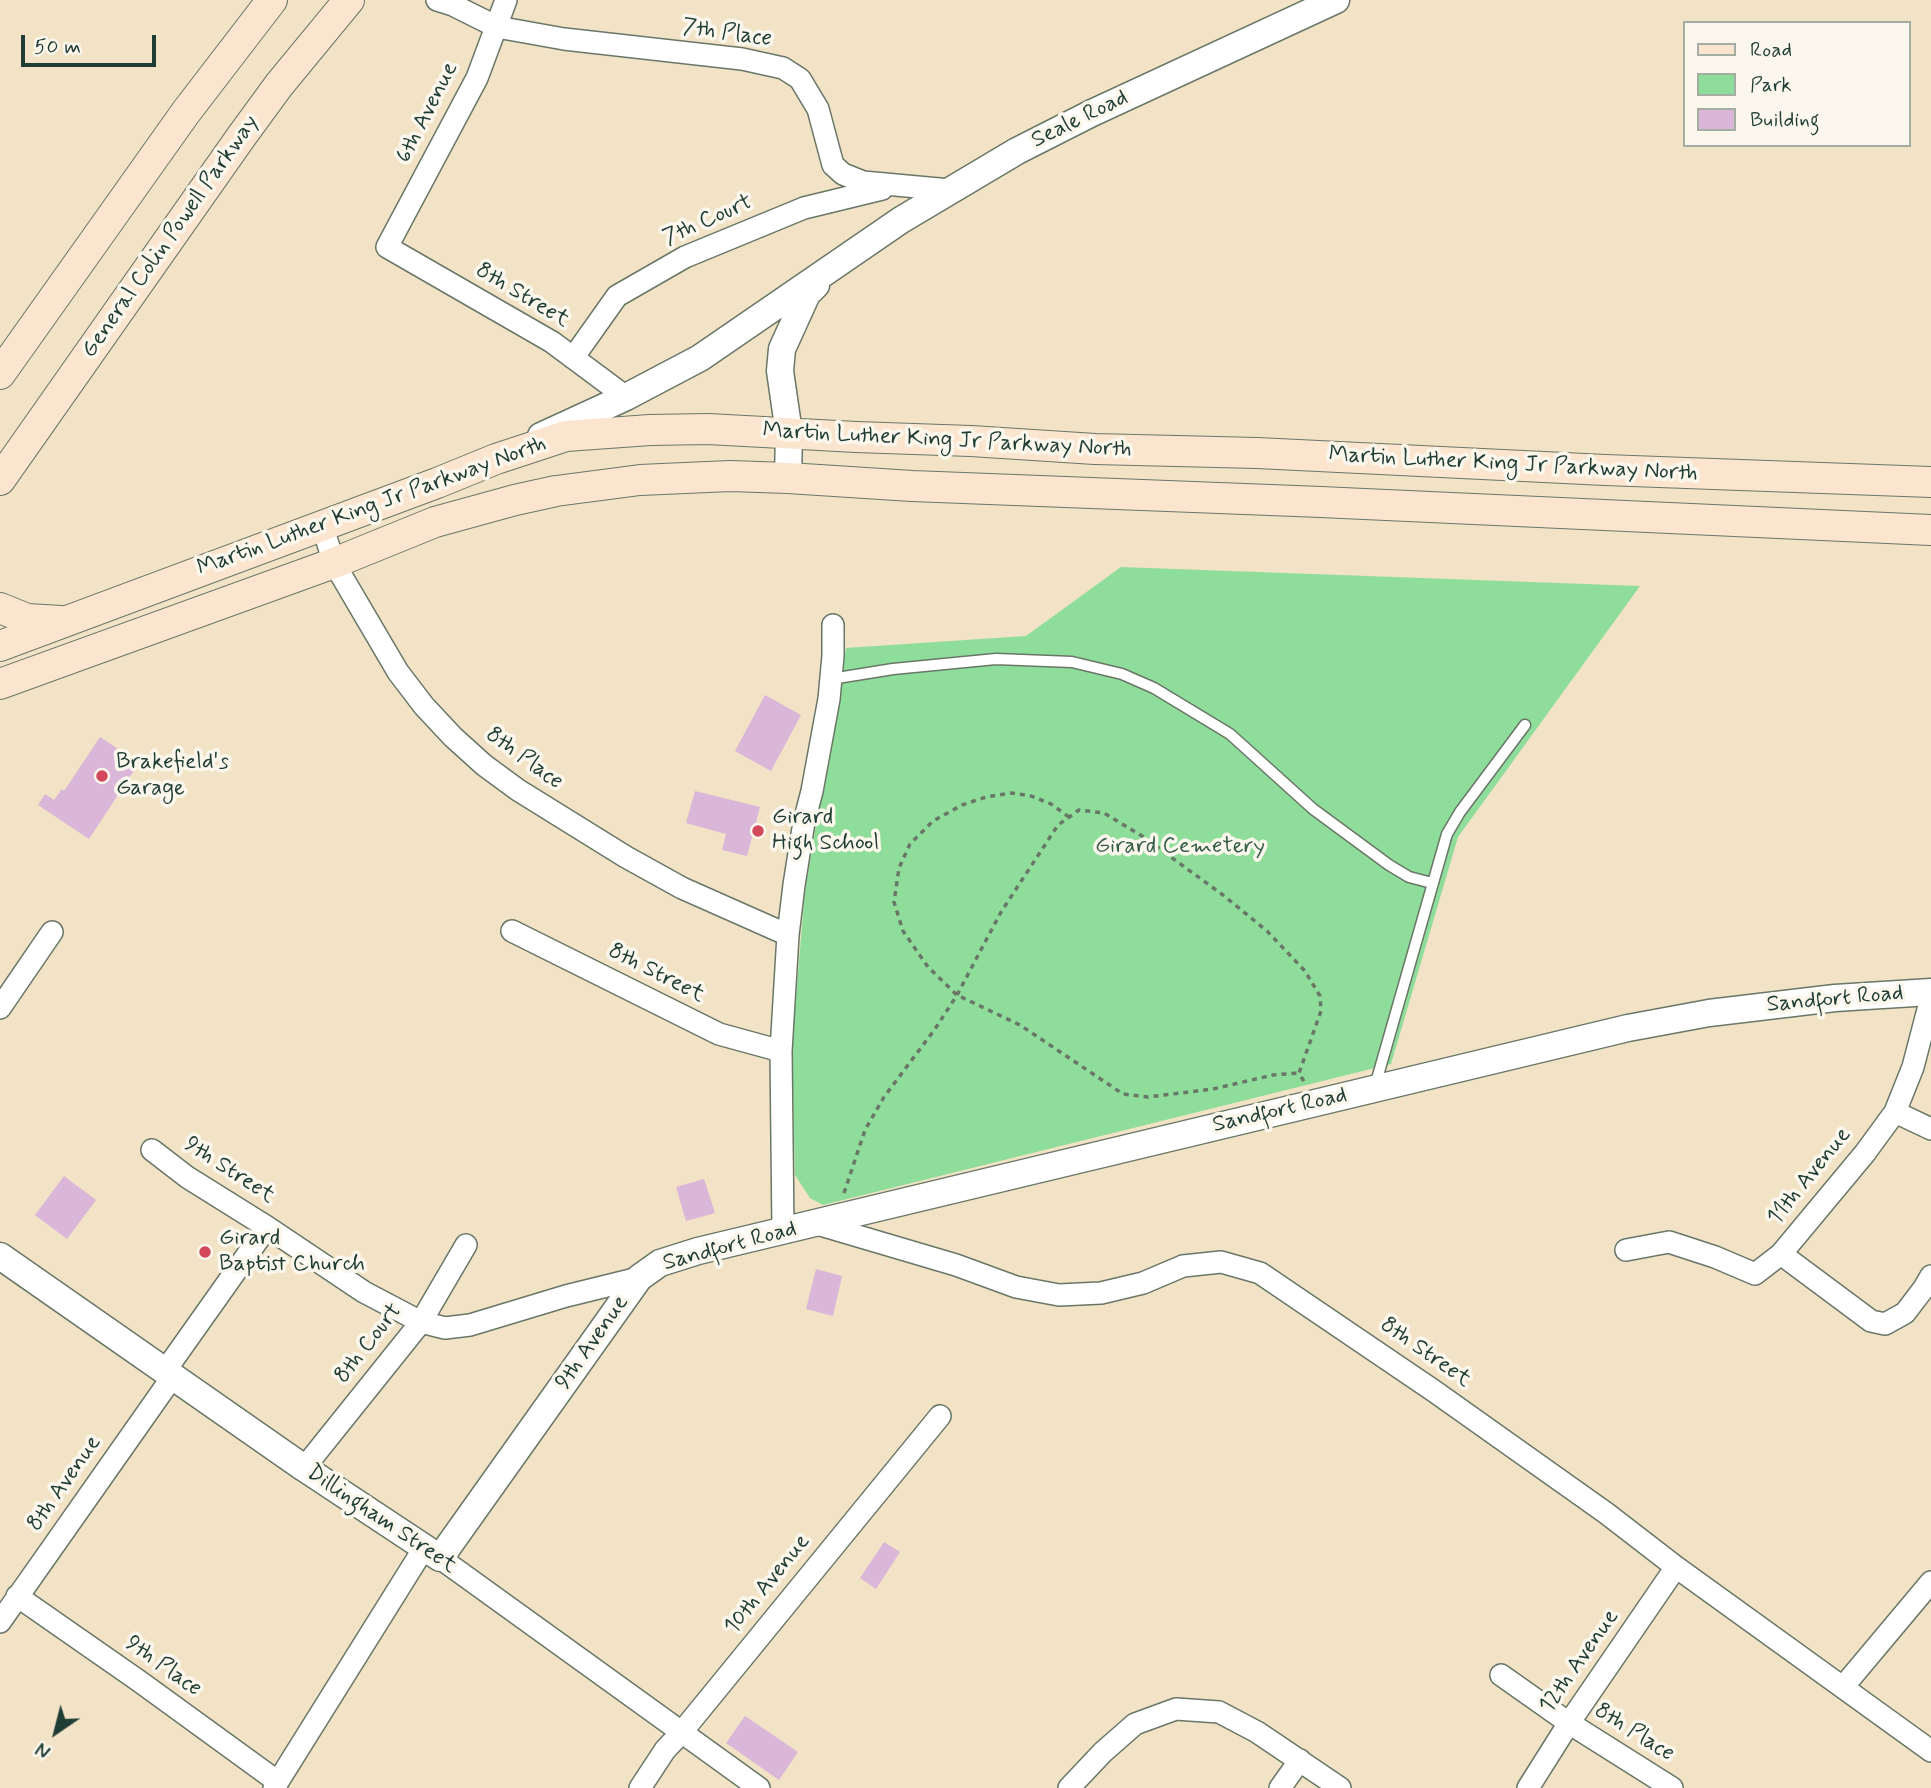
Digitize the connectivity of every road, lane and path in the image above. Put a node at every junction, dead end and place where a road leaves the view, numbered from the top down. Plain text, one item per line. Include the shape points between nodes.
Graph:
1 (272, 0) edge
2 (349, 0) edge
3 (437, 0) edge
4 (506, 0) edge
5 (1336, 0) edge
6 (497, 27) junction
7 (898, 185) junction
8 (950, 190) junction
9 (387, 247) joint
10 (837, 263) junction
11 (573, 358) junction
12 (0, 374) edge
13 (626, 397) junction
14 (789, 433) junction
15 (496, 459) junction
16 (788, 478) junction
17 (0, 480) edge
18 (1931, 482) edge
19 (322, 525) junction
20 (1931, 530) edge
21 (334, 562) junction
22 (0, 608) edge
23 (75, 617) junction
24 (833, 625) dead end
25 (0, 646) edge
26 (99, 648) junction
27 (831, 680) junction
28 (0, 684) edge
29 (1525, 725) dead end
30 (1069, 817) junction
31 (1432, 883) junction
32 (512, 931) dead end
33 (52, 932) dead end
34 (788, 935) junction
35 (1931, 992) edge
36 (957, 995) junction
37 (1931, 998) edge
38 (0, 1009) edge
39 (781, 1051) junction
40 (1298, 1073) junction
41 (1374, 1088) junction
42 (1317, 1101) junction
43 (1895, 1112) junction
44 (1931, 1129) edge
45 (152, 1150) dead end
46 (827, 1221) junction
47 (267, 1227) junction
48 (783, 1231) junction
49 (466, 1245) dead end
50 (1626, 1250) dead end
51 (1781, 1254) junction
52 (0, 1256) edge
53 (1931, 1276) edge
54 (639, 1278) junction
55 (421, 1322) junction
56 (169, 1374) junction
57 (940, 1416) dead end
58 (304, 1468) junction
59 (432, 1553) junction
60 (1676, 1567) junction
61 (1931, 1582) edge
62 (17, 1597) junction
63 (0, 1622) edge
64 (1501, 1675) dead end
65 (1843, 1687) junction
66 (1569, 1723) junction
67 (681, 1733) junction
68 (1931, 1751) edge
69 (1300, 1760) junction
70 (276, 1785) edge
71 (640, 1788) edge
72 (759, 1788) edge
73 (1069, 1788) edge
74 (1280, 1788) edge
75 (1340, 1788) edge
76 (1528, 1788) edge
77 (1672, 1788) edge

1 - 12 main road via 186,111
2 - 17 main road, General Colin Powell Parkway via 241,137
3 - 6 street, 7th Place
4 - 6 street, 6th Avenue
5 - 8 street, Seale Road via 1092,113
6 - 7 street, 7th Place via 783,68 800,79 818,109 834,165 863,182
6 - 9 street, 6th Avenue via 477,78
7 - 8 street, 7th Place
7 - 11 street, 7th Court via 804,208 685,257 617,296
8 - 10 street, Seale Road
9 - 11 street, 8th Street
10 - 13 street, Seale Road via 700,359
10 - 14 street, Seale Road via 807,294 782,349 780,371
11 - 13 street, 8th Street
13 - 15 street, Seale Road
14 - 15 main road, Martin Luther King Jr Parkway North via 708,429 566,436
14 - 16 street, Seale Road
14 - 18 main road, Martin Luther King Jr Parkway North
15 - 19 main road, Martin Luther King Jr Parkway North
16 - 20 main road, Martin Luther King Jr Parkway North
16 - 21 main road, Martin Luther King Jr Parkway North via 682,477 556,491 435,522
19 - 21 street, 8th Place
19 - 23 main road, Martin Luther King Jr Parkway North
21 - 26 main road, Martin Luther King Jr Parkway North
21 - 34 street, 8th Place via 398,672 431,714 484,765 626,857 682,888
22 - 23 main road via 27,619
23 - 25 main road, Martin Luther King Jr Parkway North
23 - 26 main road
24 - 27 street
26 - 28 main road, Martin Luther King Jr Parkway North
27 - 31 lane via 996,659 1072,662 1122,674 1230,734 1313,810 1409,877
27 - 34 street
29 - 31 lane via 1447,834
30 - 36 path via 1058,825 1001,912
30 - 36 path via 1031,796 986,797 933,821 910,844 899,868 897,912 903,931 928,967
30 - 40 path via 1079,810 1104,813 1142,836 1223,894 1305,971 1320,996 1321,1011
31 - 41 lane
32 - 39 street, 8th Street via 719,1034
33 - 38 street
34 - 39 street
35 - 41 street, Sandfort Road via 1709,1013
36 - 40 path via 1020,1025 1124,1094 1148,1097
36 - 46 path via 865,1130 846,1185
37 - 43 street, 11th Avenue via 1913,1067
39 - 48 street
40 - 42 path
41 - 42 street, Sandfort Road
42 - 46 street, Sandfort Road
43 - 44 street
43 - 51 street, 11th Avenue
45 - 47 street, 9th Street
46 - 48 street, Sandfort Road
46 - 60 street, 8th Street via 1016,1287 1059,1295 1101,1293 1143,1283 1183,1266 1221,1262 1260,1273 1434,1391
47 - 55 street, 9th Street via 364,1292
47 - 56 street, 8th Avenue
48 - 54 street, Sandfort Road via 660,1263
49 - 55 street, 8th Court
50 - 51 street via 1669,1242 1755,1274
51 - 53 street, 11th Avenue via 1871,1321 1885,1324 1905,1313
52 - 56 street, Dillingham Street
54 - 55 street, 9th Avenue via 470,1325 444,1328
54 - 59 street, 9th Avenue
55 - 58 street, 8th Court
56 - 58 street, Dillingham Street
56 - 62 street, 8th Avenue
57 - 67 street, 10th Avenue
58 - 59 street, Dillingham Street
59 - 67 street, Dillingham Street
59 - 70 street, 9th Avenue
60 - 65 street, 8th Street
60 - 66 street, 12th Avenue
61 - 65 street
62 - 63 street, 8th Avenue
62 - 70 street, 9th Place via 139,1681
64 - 66 street, 8th Place
65 - 68 street, 8th Street
66 - 76 street, 12th Avenue
66 - 77 street, 8th Place
67 - 71 street, 10th Avenue
67 - 72 street, Dillingham Street
69 - 73 street via 1219,1712 1176,1709 1135,1724
69 - 74 street
69 - 75 street

